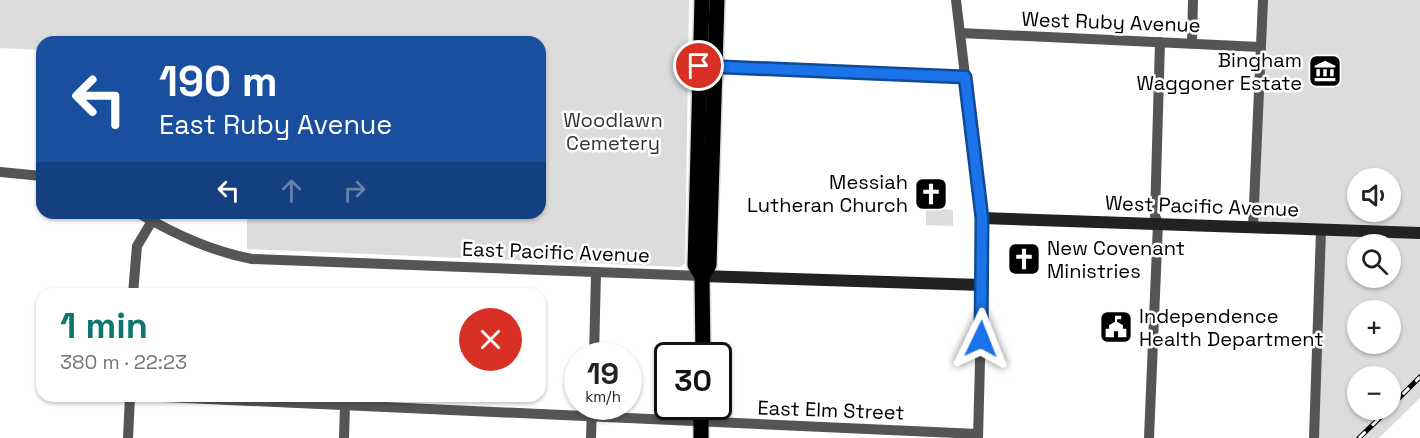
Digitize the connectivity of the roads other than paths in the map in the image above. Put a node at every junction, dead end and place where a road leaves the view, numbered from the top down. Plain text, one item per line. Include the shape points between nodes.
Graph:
1 (702, 0) edge
2 (717, 0) edge
3 (956, 0) edge
4 (1193, 0) edge
5 (1263, 0) edge
6 (960, 33) junction
7 (1160, 42) junction
8 (1192, 43) junction
9 (1260, 47) junction
10 (699, 66) junction
11 (715, 67) junction
12 (965, 77) junction
13 (0, 172) edge
14 (36, 175) edge
15 (982, 218) junction
16 (148, 219) edge
17 (152, 221) junction
18 (1158, 223) junction
19 (1253, 227) junction
20 (1321, 230) junction
21 (1420, 233) edge
22 (596, 273) junction
23 (702, 276) junction
24 (982, 285) junction
25 (134, 288) edge
26 (594, 342) edge
27 (703, 342) edge
28 (130, 402) edge
29 (264, 402) edge
30 (345, 406) junction
31 (564, 411) edge
32 (592, 420) edge
33 (640, 420) edge
34 (701, 430) edge
35 (885, 434) edge
36 (978, 436) edge
37 (128, 438) edge
38 (344, 438) edge
39 (591, 438) edge
40 (1149, 438) edge
41 (1314, 438) edge

1 - 10 main road
2 - 11 main road
3 - 6 street
4 - 8 street
5 - 9 street
6 - 7 street, West Ruby Avenue
6 - 12 street
7 - 8 street, West Ruby Avenue
7 - 18 street via 1155,216
8 - 9 street, West Ruby Avenue
9 - 19 street
10 - 11 street
10 - 23 main road via 695,265
11 - 12 street
11 - 23 main road via 709,265
12 - 15 street
13 - 14 street
15 - 18 street, West Pacific Avenue
15 - 24 street
16 - 17 street, East Pacific Avenue
17 - 22 street, East Pacific Avenue via 209,248 252,259
17 - 25 street via 137,246
18 - 19 street, West Pacific Avenue
18 - 40 street
19 - 20 street, West Pacific Avenue
20 - 21 street, West Pacific Avenue
20 - 41 street
22 - 23 street, East Pacific Avenue
22 - 26 street
23 - 24 street, East Pacific Avenue
23 - 27 main road
24 - 36 street
28 - 37 street
29 - 30 street, East Elm Street
30 - 31 street, East Elm Street
30 - 38 street
32 - 39 street
33 - 34 street, East Elm Street
34 - 35 street, East Elm Street
35 - 36 street, East Elm Street

